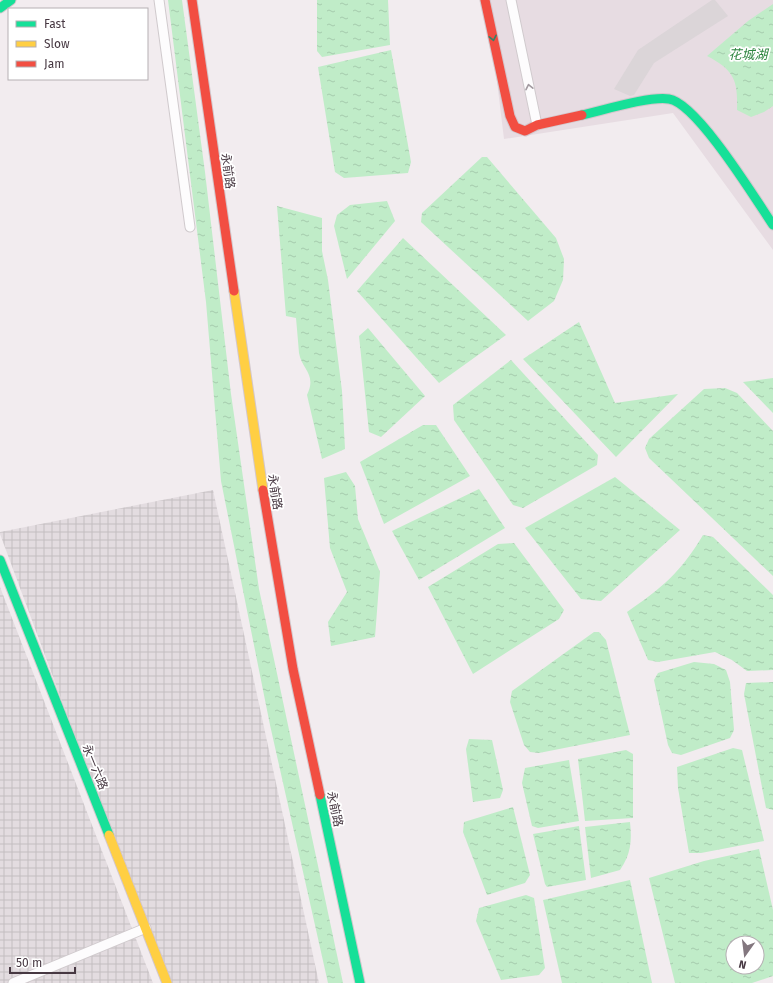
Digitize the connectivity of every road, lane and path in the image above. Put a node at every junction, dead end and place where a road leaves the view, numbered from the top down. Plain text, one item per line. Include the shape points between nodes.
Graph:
1 (11, 0) edge
2 (159, 0) edge
3 (192, 0) edge
4 (485, 0) edge
5 (511, 0) edge
6 (0, 8) edge
7 (537, 125) junction
8 (773, 225) edge
9 (190, 227) dead end
10 (0, 560) edge
11 (146, 928) junction
12 (29, 980) edge
13 (13, 983) edge
14 (167, 983) edge
15 (360, 983) edge

1 - 6 street
2 - 9 street
3 - 15 street, 永前路 via 268,524 293,669
4 -> 7 street via 510,116 515,127 525,131
7 -> 5 street
7 - 8 street via 658,98 672,100 684,107 704,127
10 - 11 street, 永一六路
11 - 12 street
11 - 14 street, 永一六路
12 - 13 street

